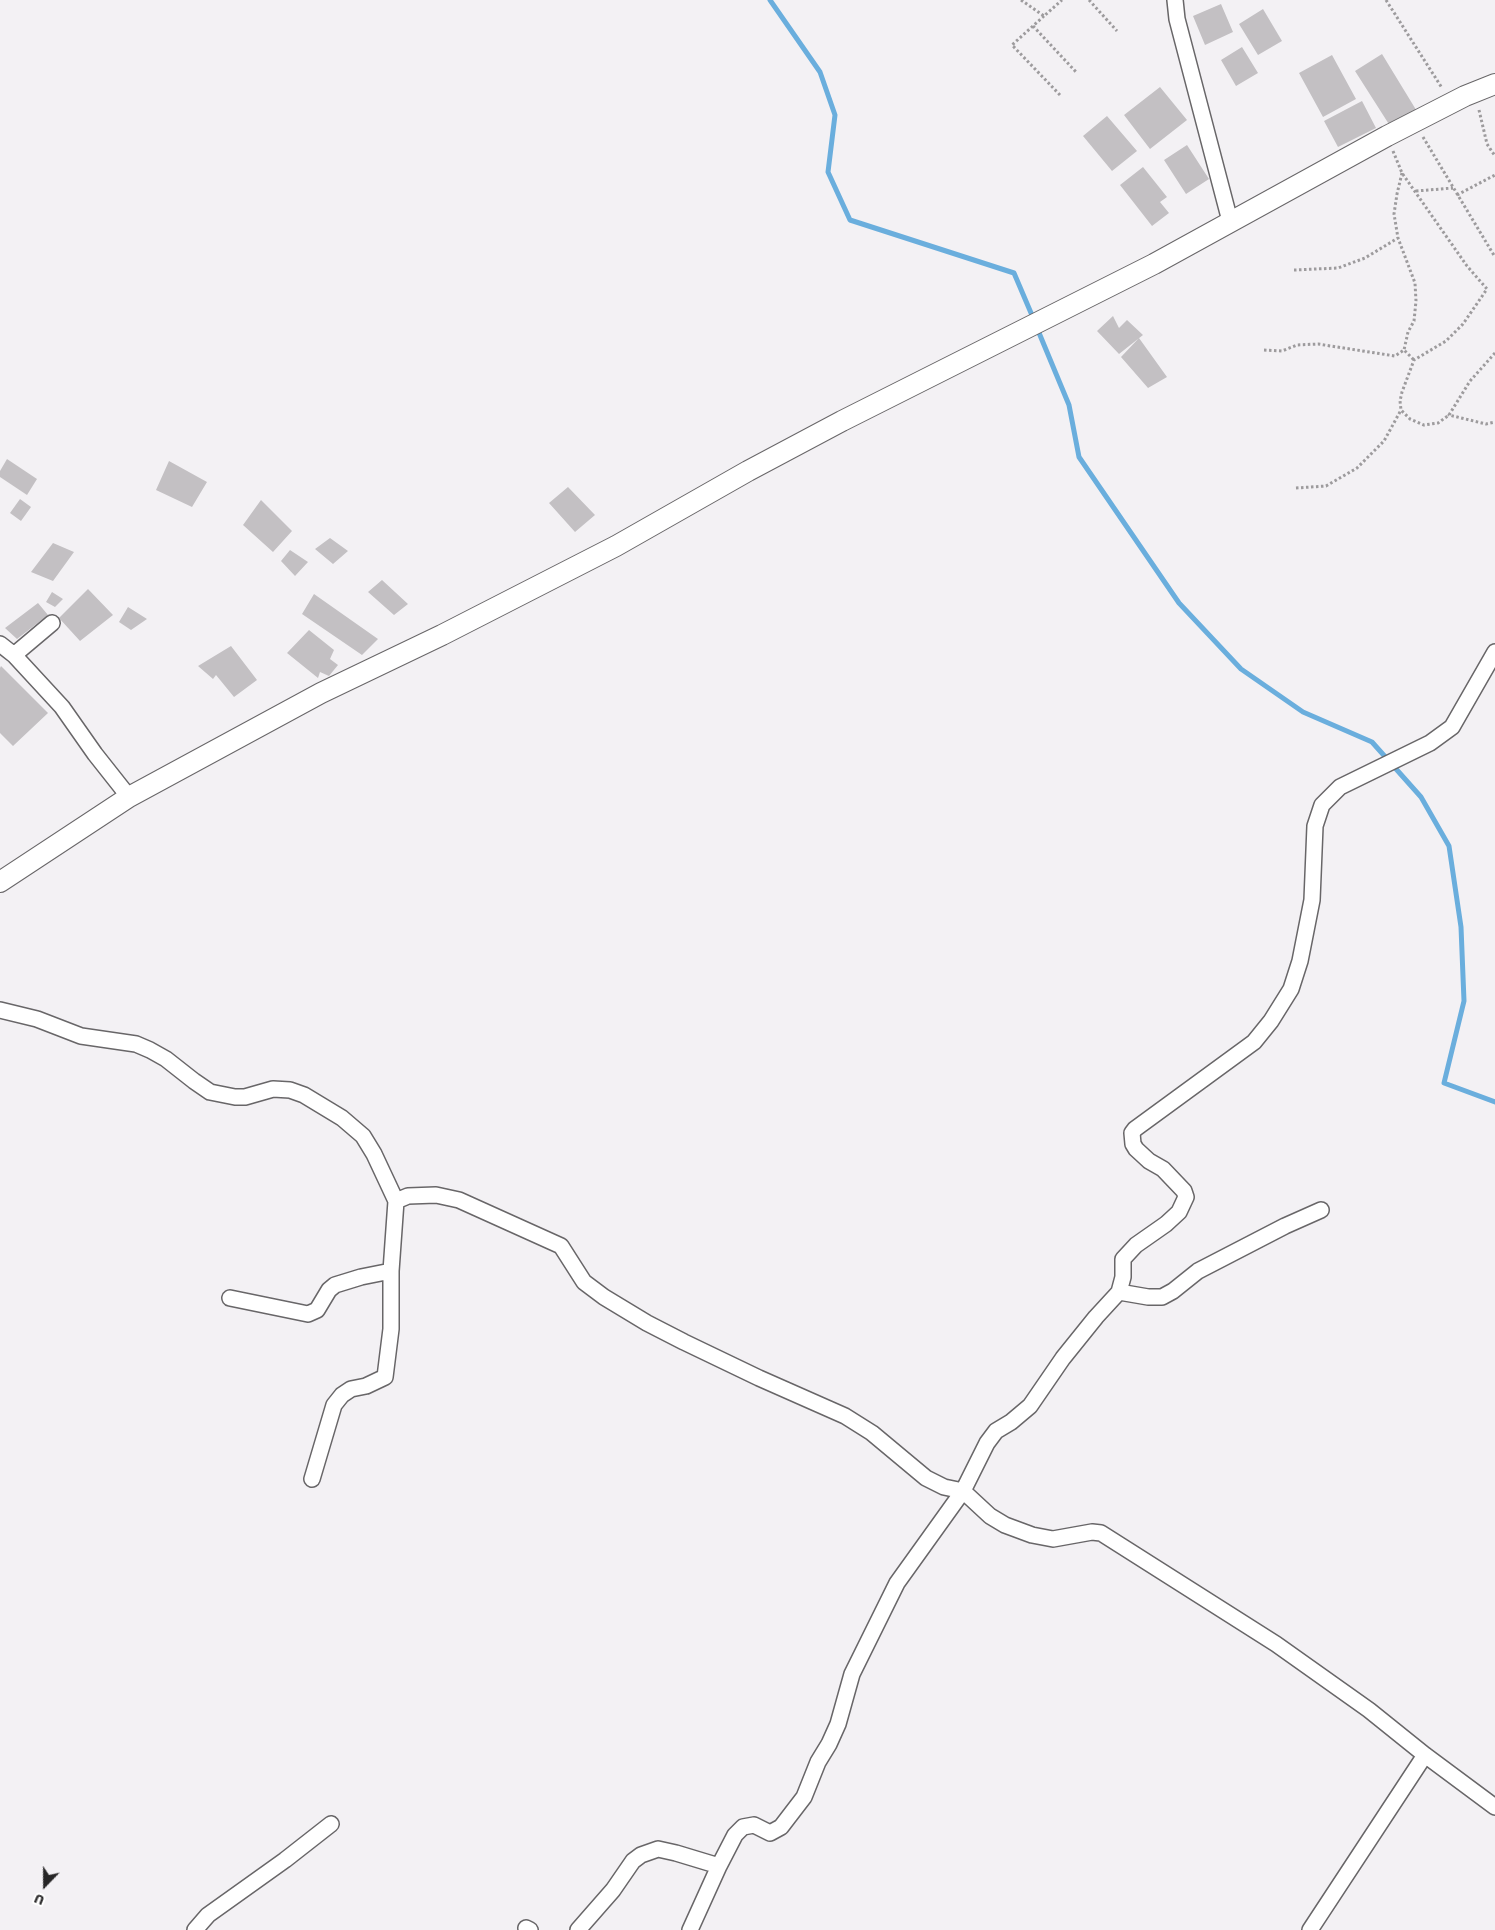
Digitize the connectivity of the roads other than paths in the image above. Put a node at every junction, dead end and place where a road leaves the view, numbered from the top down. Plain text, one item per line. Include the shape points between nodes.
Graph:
1 (1175, 0) edge
2 (1495, 84) edge
3 (1230, 221) junction
4 (52, 624) dead end
5 (0, 644) edge
6 (1495, 652) edge
7 (14, 655) junction
8 (129, 797) junction
9 (0, 882) edge
10 (0, 1010) edge
11 (396, 1201) junction
12 (1320, 1210) dead end
13 (391, 1271) junction
14 (1119, 1292) junction
15 (230, 1298) dead end
16 (312, 1479) dead end
17 (963, 1491) junction
18 (1425, 1755) junction
19 (1495, 1807) edge
20 (330, 1824) dead end
21 (719, 1866) junction
22 (195, 1930) edge
23 (578, 1930) edge
24 (690, 1930) edge
25 (1310, 1930) edge

1 - 3 street via 1177,19
2 - 3 street via 1414,122
3 - 8 street via 1154,264 834,425 616,546 321,693
4 - 7 street
5 - 7 street
6 - 14 street via 1452,727 1430,743 1340,787 1322,805 1315,826 1312,900 1291,989 1254,1042 1132,1133 1136,1149 1163,1169 1186,1197 1166,1224 1136,1245 1123,1259
7 - 8 street via 62,707
8 - 9 street
10 - 11 street via 81,1036 143,1047 166,1058 194,1081 217,1094 245,1097 273,1089 304,1095 342,1118 363,1136
11 - 13 street
11 - 17 street via 408,1196 436,1195 459,1200 561,1246 584,1282 604,1297 684,1342 844,1416 872,1433 926,1478 944,1487
12 - 14 street via 1198,1271 1162,1297
13 - 15 street via 335,1285 317,1310 308,1314
13 - 16 street via 391,1329 385,1377 351,1389 334,1405
14 - 17 street via 1063,1358 1030,1406 996,1431
17 - 18 street via 1004,1525 1032,1535 1053,1539 1100,1533 1276,1644 1369,1710
17 - 21 street via 897,1583 852,1674 838,1724 804,1797 781,1827 770,1833 754,1825 743,1827 735,1835
18 - 19 street
18 - 25 street
20 - 22 street via 208,1915
21 - 23 street via 658,1849 641,1855
21 - 24 street

